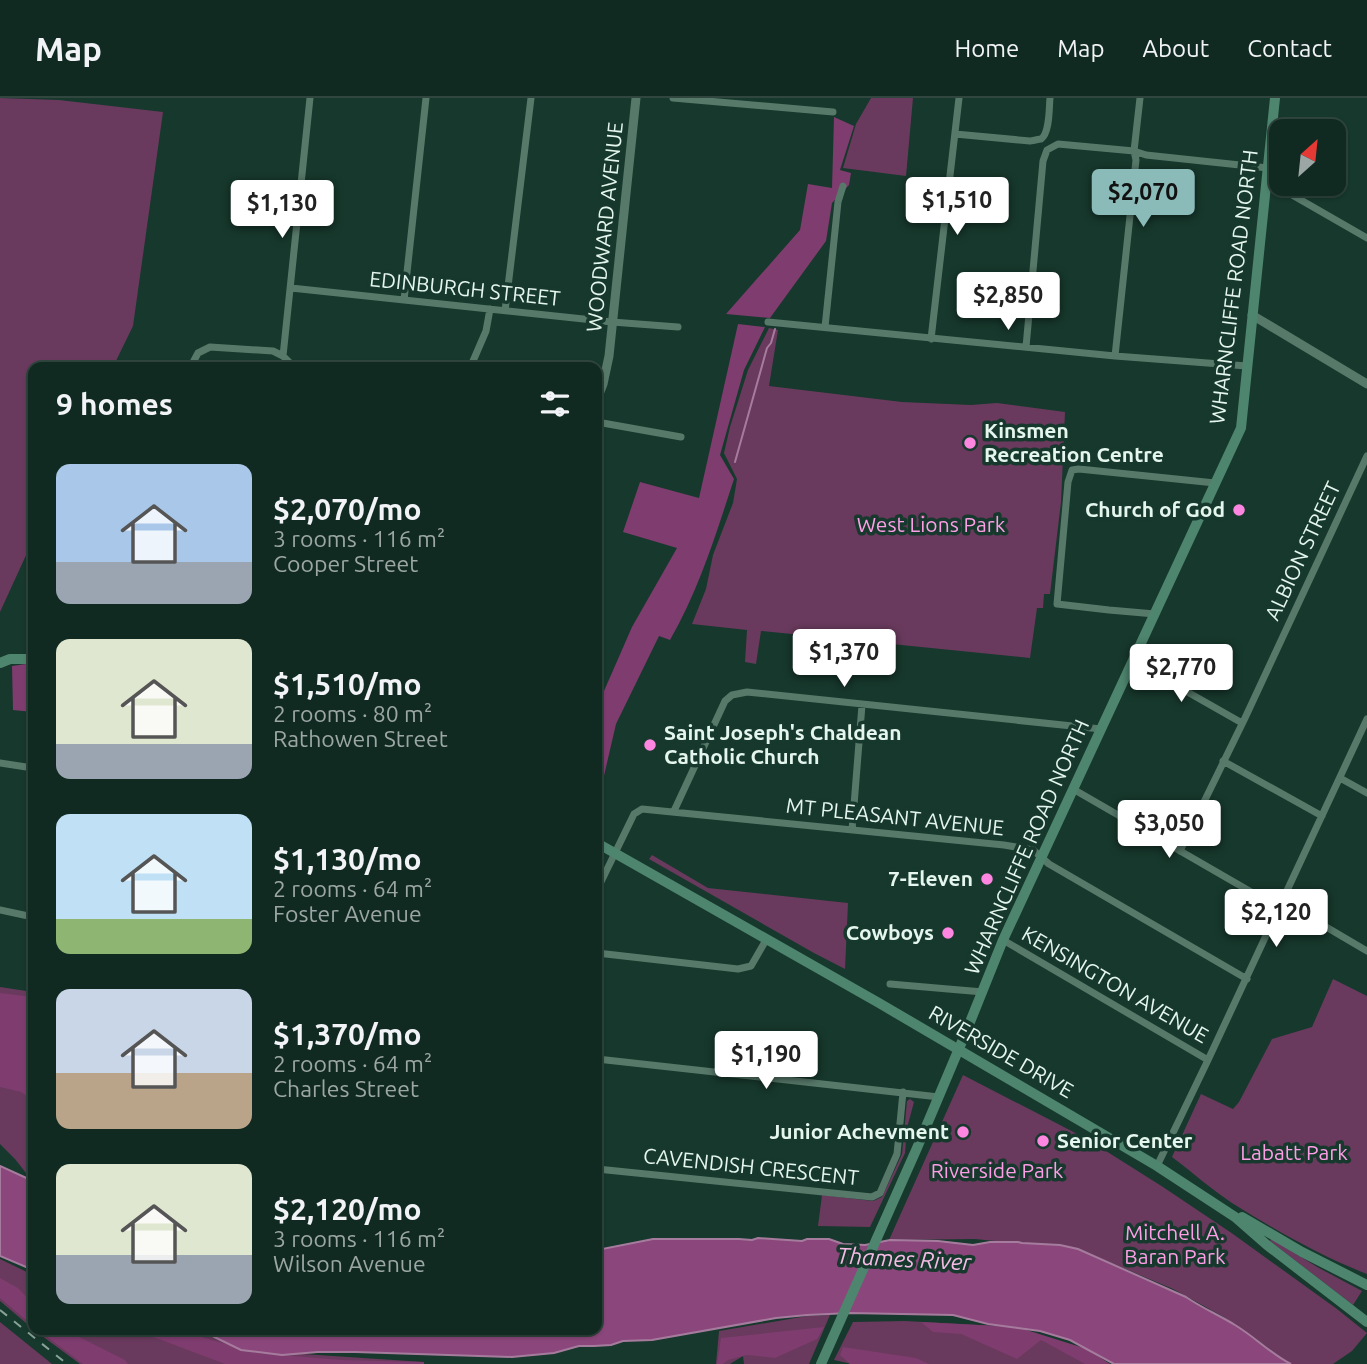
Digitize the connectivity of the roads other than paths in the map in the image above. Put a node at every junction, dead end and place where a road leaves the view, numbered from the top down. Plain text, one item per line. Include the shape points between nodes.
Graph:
1 (310, 98) edge
2 (426, 98) edge
3 (531, 98) edge
4 (636, 98) edge
5 (673, 98) edge
6 (959, 98) edge
7 (1050, 98) edge
8 (1140, 98) edge
9 (1275, 98) edge
10 (833, 112) dead end
11 (955, 134) junction
12 (1133, 151) junction
13 (1268, 168) junction
14 (1266, 180) junction
15 (843, 186) dead end
16 (1367, 238) edge
17 (291, 288) junction
18 (404, 300) junction
19 (490, 309) junction
20 (505, 311) junction
21 (1252, 315) junction
22 (612, 322) junction
23 (768, 322) dead end
24 (678, 327) dead end
25 (825, 327) junction
26 (931, 339) junction
27 (1026, 348) junction
28 (283, 356) junction
29 (1115, 356) junction
30 (193, 362) edge
31 (289, 362) edge
32 (473, 362) edge
33 (1247, 366) junction
34 (1367, 384) edge
35 (602, 386) edge
36 (602, 423) edge
37 (681, 437) dead end
38 (1367, 456) edge
39 (1215, 482) junction
40 (1155, 614) junction
41 (28, 659) edge
42 (1133, 661) junction
43 (0, 663) edge
44 (862, 705) junction
45 (1367, 719) edge
46 (1242, 723) junction
47 (1101, 729) junction
48 (1223, 761) junction
49 (0, 764) edge
50 (28, 767) edge
51 (1340, 778) junction
52 (1073, 789) junction
53 (1367, 793) edge
54 (674, 811) junction
55 (1322, 816) junction
56 (852, 830) junction
57 (602, 846) edge
58 (1180, 851) junction
59 (614, 853) junction
60 (1042, 856) junction
61 (602, 879) edge
62 (1281, 905) junction
63 (0, 910) edge
64 (28, 915) edge
65 (766, 940) junction
66 (1003, 940) junction
67 (1367, 951) edge
68 (602, 954) edge
69 (1247, 979) junction
70 (890, 984) dead end
71 (983, 992) junction
72 (959, 1050) junction
73 (602, 1060) edge
74 (1209, 1060) junction
75 (903, 1092) junction
76 (939, 1097) junction
77 (1157, 1166) junction
78 (602, 1170) edge
79 (1235, 1217) junction
80 (1367, 1285) edge
81 (1366, 1321) edge
82 (822, 1362) edge

1 - 17 street
2 - 18 street
3 - 20 street
4 - 22 street, WOODWARD AVENUE
5 - 10 street
6 - 11 street
7 - 11 street via 1046,133 1041,139
8 - 12 street
9 - 13 main road, WHARNCLIFFE ROAD NORTH
11 - 26 street
12 - 13 street
12 - 27 street via 1058,144 1047,150
12 - 29 street via 1136,160
13 - 14 main road, WHARNCLIFFE ROAD NORTH
14 - 16 street
14 - 21 main road, WHARNCLIFFE ROAD NORTH
15 - 25 street
17 - 18 street, EDINBURGH STREET
17 - 28 street
18 - 19 street, EDINBURGH STREET
19 - 20 street, EDINBURGH STREET
19 - 32 street
20 - 22 street, EDINBURGH STREET
21 - 33 main road, WHARNCLIFFE ROAD NORTH
21 - 34 street
22 - 24 street, EDINBURGH STREET
22 - 35 street, WOODWARD AVENUE
23 - 25 street
25 - 26 street
26 - 27 street
27 - 29 street
28 - 30 street via 273,351 210,347 198,353
28 - 31 street
29 - 33 street
33 - 39 main road, WHARNCLIFFE ROAD NORTH via 1241,428
36 - 37 street
38 - 46 street, ALBION STREET
39 - 40 main road, WHARNCLIFFE ROAD NORTH
39 - 40 street via 1072,470 1058,604
40 - 42 main road, WHARNCLIFFE ROAD NORTH
41 - 43 main road
42 - 46 street
42 - 47 main road, WHARNCLIFFE ROAD NORTH
44 - 47 street
44 - 54 street via 747,692 732,695 725,701
44 - 56 street
45 - 51 street
46 - 48 street, ALBION STREET
47 - 52 main road, WHARNCLIFFE ROAD NORTH
48 - 55 street
48 - 58 street, ALBION STREET
49 - 50 street
51 - 53 street
51 - 55 street
52 - 58 street
52 - 60 main road, WHARNCLIFFE ROAD NORTH
54 - 56 street, MT PLEASANT AVENUE
54 - 59 street, MT PLEASANT AVENUE via 642,809 634,814
55 - 62 street
56 - 60 street, MT PLEASANT AVENUE via 1004,845
57 - 59 main road, RIVERSIDE DRIVE
58 - 62 street
59 - 61 street
59 - 65 main road, RIVERSIDE DRIVE
60 - 66 main road, WHARNCLIFFE ROAD NORTH
60 - 69 street, MT PLEASANT AVENUE
62 - 67 street
62 - 69 street
63 - 64 street
65 - 68 street via 751,966 738,969
65 - 72 main road, RIVERSIDE DRIVE
66 - 71 main road, WHARNCLIFFE ROAD NORTH
66 - 74 street, KENSINGTON AVENUE
69 - 74 street
70 - 71 street
71 - 72 main road, WHARNCLIFFE ROAD NORTH
72 - 76 main road, WHARNCLIFFE ROAD NORTH
72 - 77 main road, RIVERSIDE DRIVE
73 - 75 street
74 - 77 street
75 - 76 street
75 - 78 street, CAVENDISH CRESCENT via 897,1154 880,1193 872,1197
76 - 82 main road, WHARNCLIFFE ROAD NORTH
77 - 79 main road, RIVERSIDE DRIVE
79 - 80 main road via 1241,1216
79 - 81 main road, RIVERSIDE DRIVE

